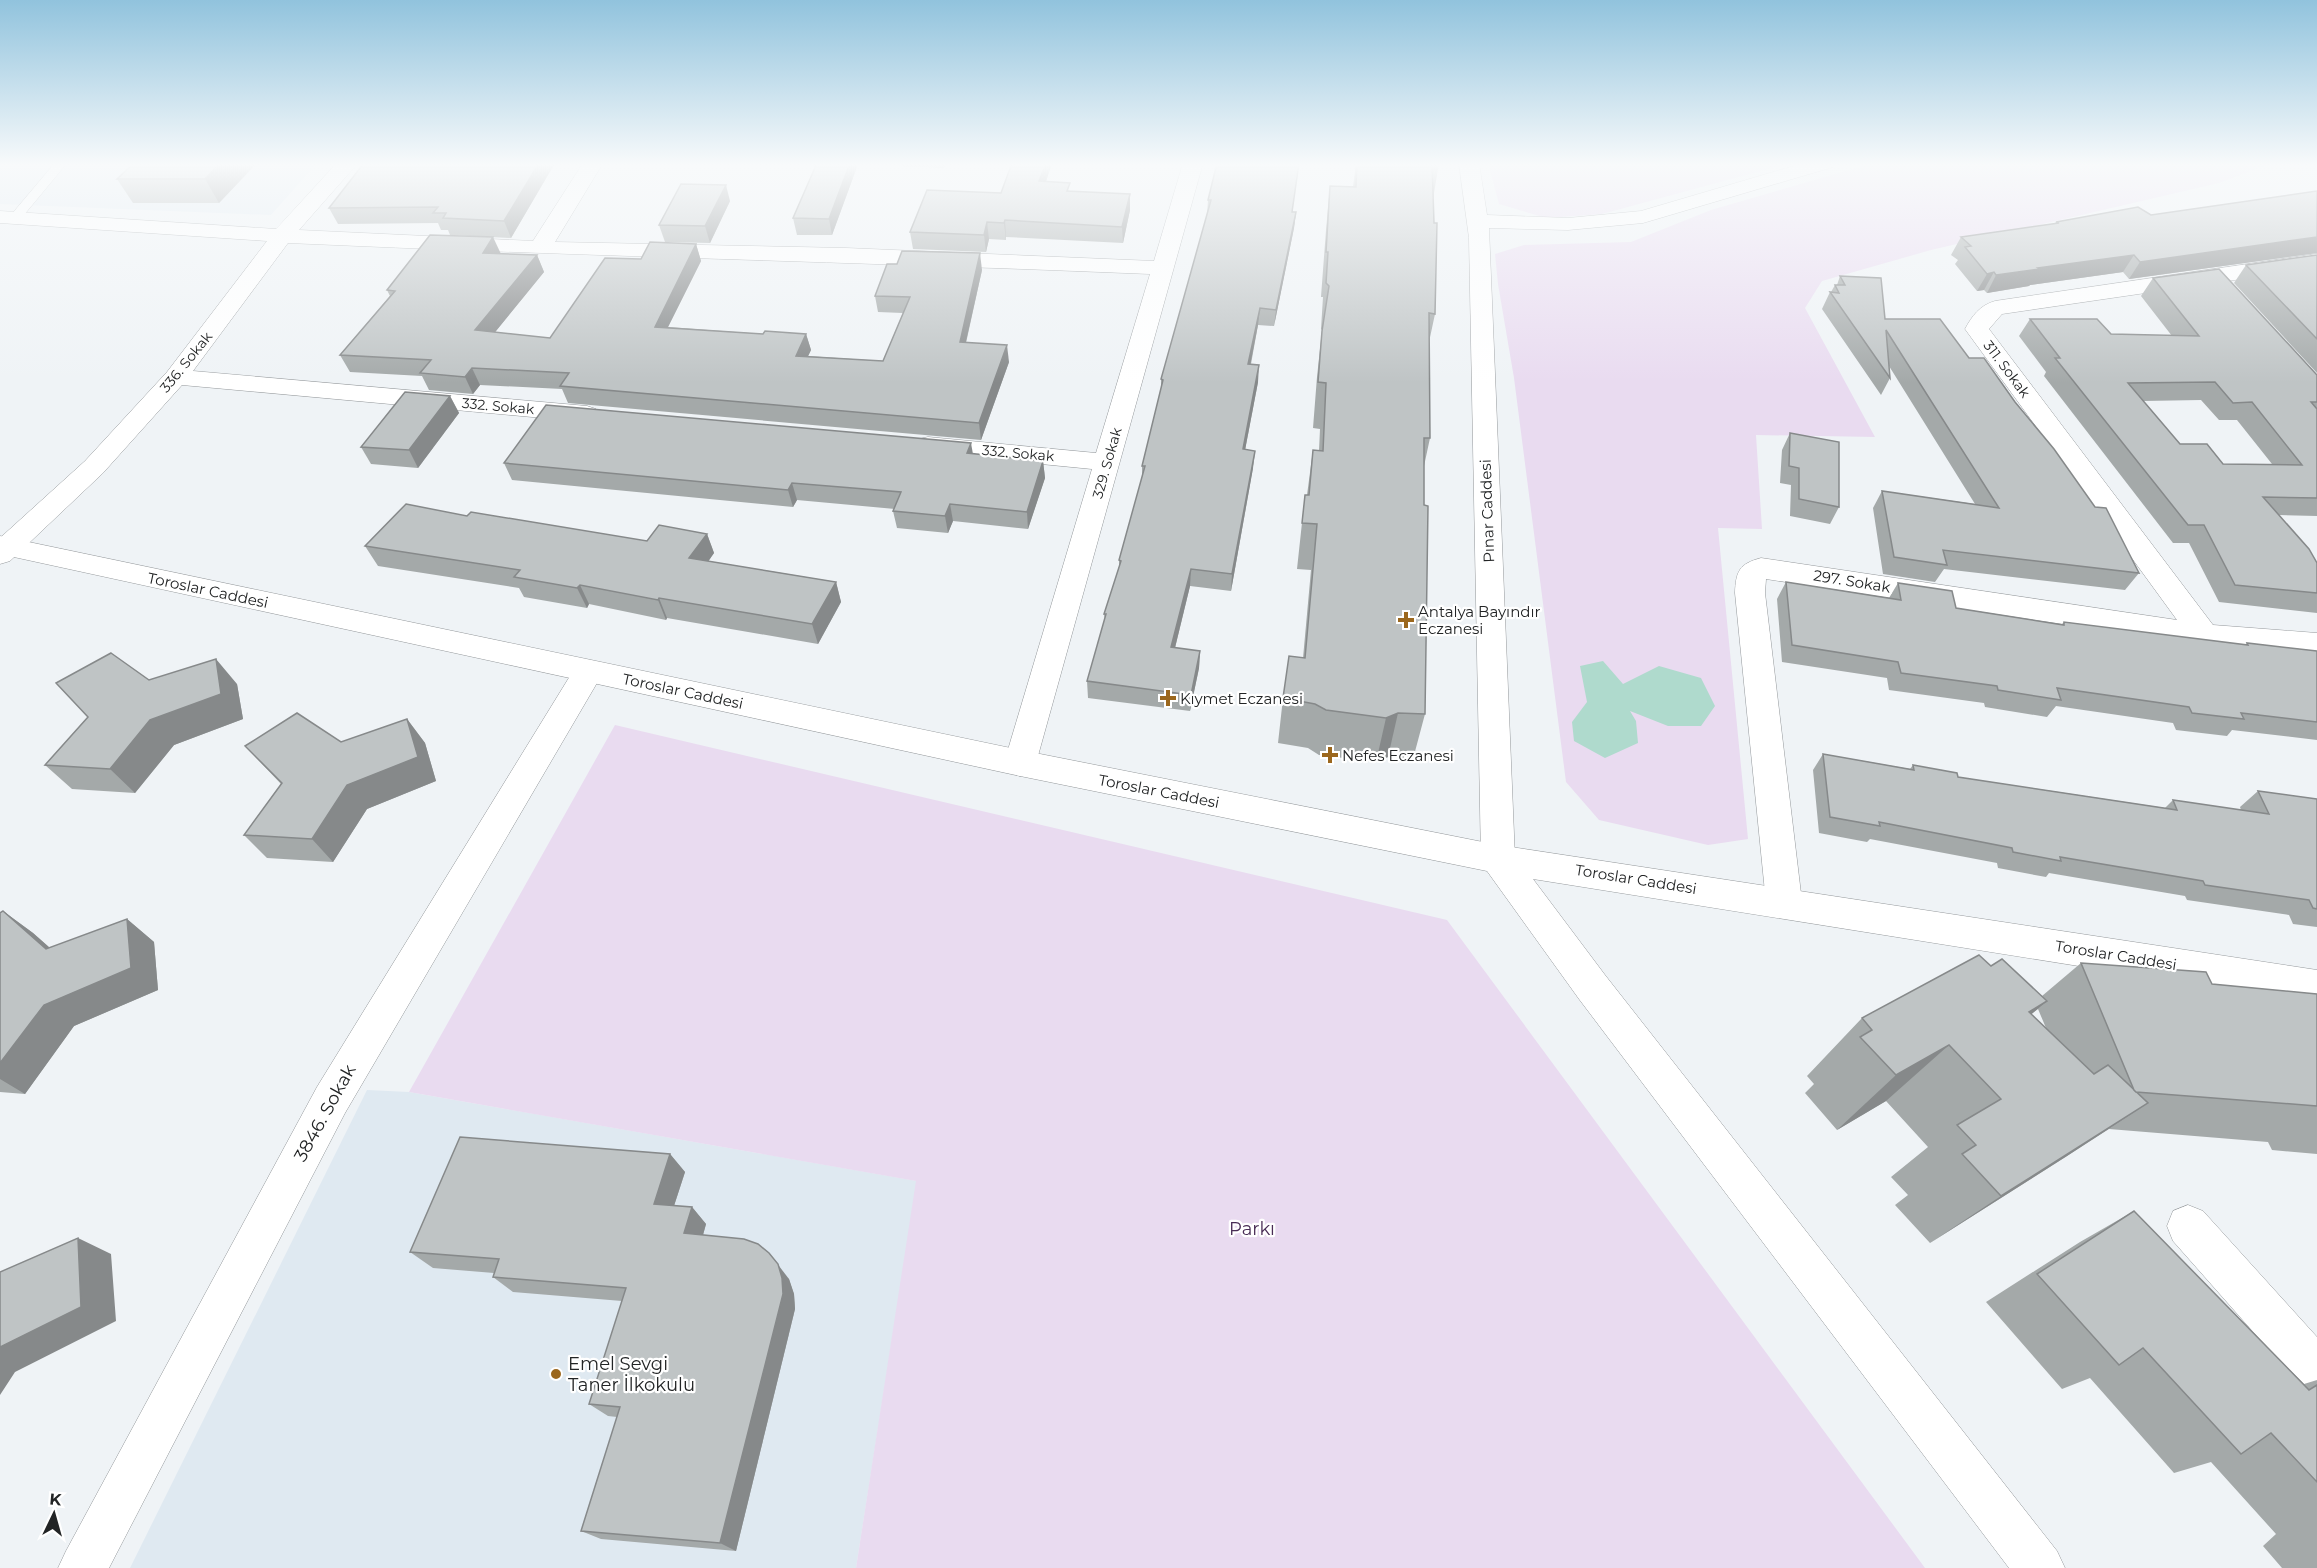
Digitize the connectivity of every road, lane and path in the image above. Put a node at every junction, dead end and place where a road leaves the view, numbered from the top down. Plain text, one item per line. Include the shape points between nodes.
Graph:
1 (282, 236) edge
2 (286, 236) edge
3 (547, 236) edge
4 (1172, 236) edge
5 (1479, 236) edge
6 (1549, 236) edge
7 (1595, 236) edge
8 (540, 248) junction
9 (2317, 261) edge
10 (1163, 267) junction
11 (176, 377) junction
12 (612, 416) edge
13 (907, 443) edge
14 (1107, 462) junction
15 (2, 547) edge
16 (2204, 635) junction
17 (2317, 644) edge
18 (589, 671) junction
19 (1020, 764) junction
20 (1498, 859) junction
21 (1784, 902) junction
22 (2317, 987) edge
23 (2188, 1226) dead end
24 (2317, 1370) edge
25 (83, 1568) edge
26 (2040, 1568) edge

1 - 11 street, 336. Sokak
2 - 8 street
3 - 8 street
4 - 10 street, 329. Sokak
5 - 20 street, Pınar Caddesi
6 - 7 street
8 - 10 street
9 - 16 street, 311. Sokak via 2222,286 1995,308 1977,329
10 - 14 street, 329. Sokak
11 - 12 street, 332. Sokak
11 - 15 street, 336. Sokak via 94,467
13 - 14 street, 332. Sokak
14 - 19 street, 329. Sokak
15 - 18 street, Toroslar Caddesi
16 - 17 street, 297. Sokak
16 - 21 street, 297. Sokak via 1761,568 1750,576 1750,592
18 - 19 street, Toroslar Caddesi
18 - 25 street, 3846. Sokak via 331,1100
19 - 20 street, Toroslar Caddesi
20 - 21 street, Toroslar Caddesi
20 - 26 street via 1599,997
21 - 22 street, Toroslar Caddesi
23 - 24 street

